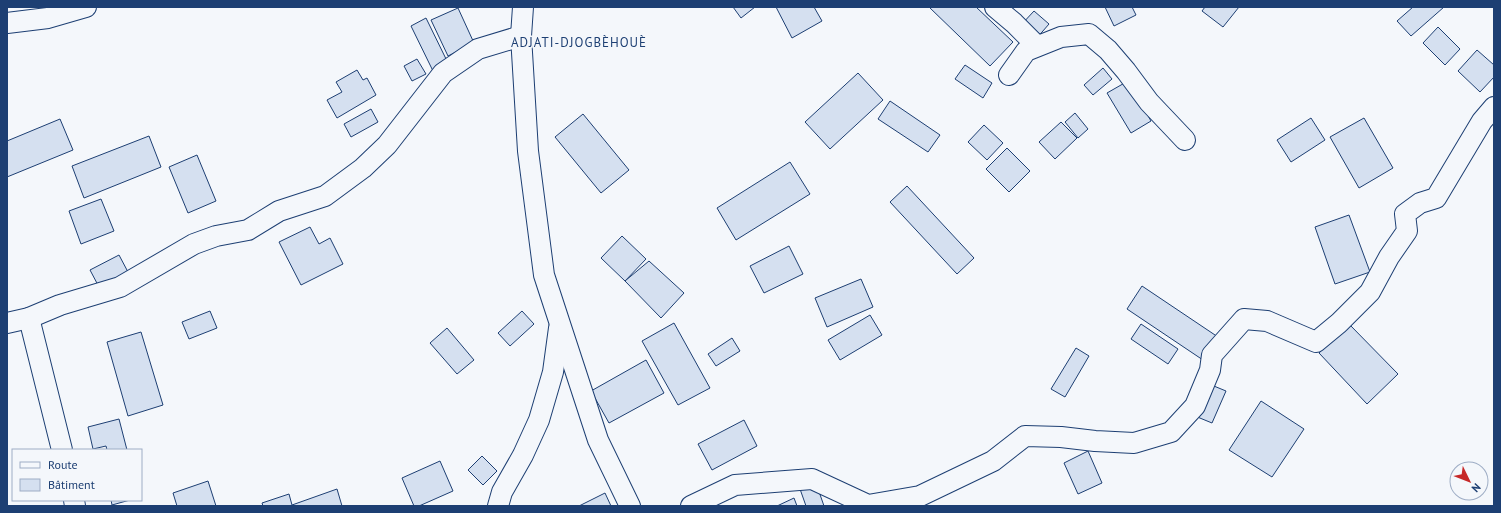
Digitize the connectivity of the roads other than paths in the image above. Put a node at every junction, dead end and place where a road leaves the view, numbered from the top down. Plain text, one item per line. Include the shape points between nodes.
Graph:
1 (86, 7) edge
2 (523, 7) edge
3 (995, 7) edge
4 (7, 23) edge
5 (521, 36) junction
6 (1037, 46) junction
7 (1009, 75) dead end
8 (1494, 107) edge
9 (1185, 140) dead end
10 (29, 318) junction
11 (7, 323) edge
12 (560, 324) junction
13 (62, 449) edge
14 (839, 499) edge
15 (498, 506) edge
16 (630, 506) edge
17 (691, 506) edge

1 - 4 street via 48,18
2 - 5 street
3 - 6 street
5 - 10 street via 478,49 443,73 387,145 363,168 325,196 279,211 248,230 216,236 194,244 120,287 60,305
5 - 12 street via 528,151 544,274
6 - 7 street via 1026,51
6 - 9 street via 1061,37 1089,34 1108,50 1149,102
8 - 14 street via 1482,121 1436,198 1420,203 1405,214 1407,231 1370,292 1316,342 1267,321 1244,319 1212,355 1210,370 1195,406 1171,432 1134,443 1025,436 993,461 920,496 868,505
10 - 11 street
10 - 13 street
12 - 15 street via 553,372 539,420 502,492
12 - 16 street via 598,440
14 - 17 street via 812,479 735,485

